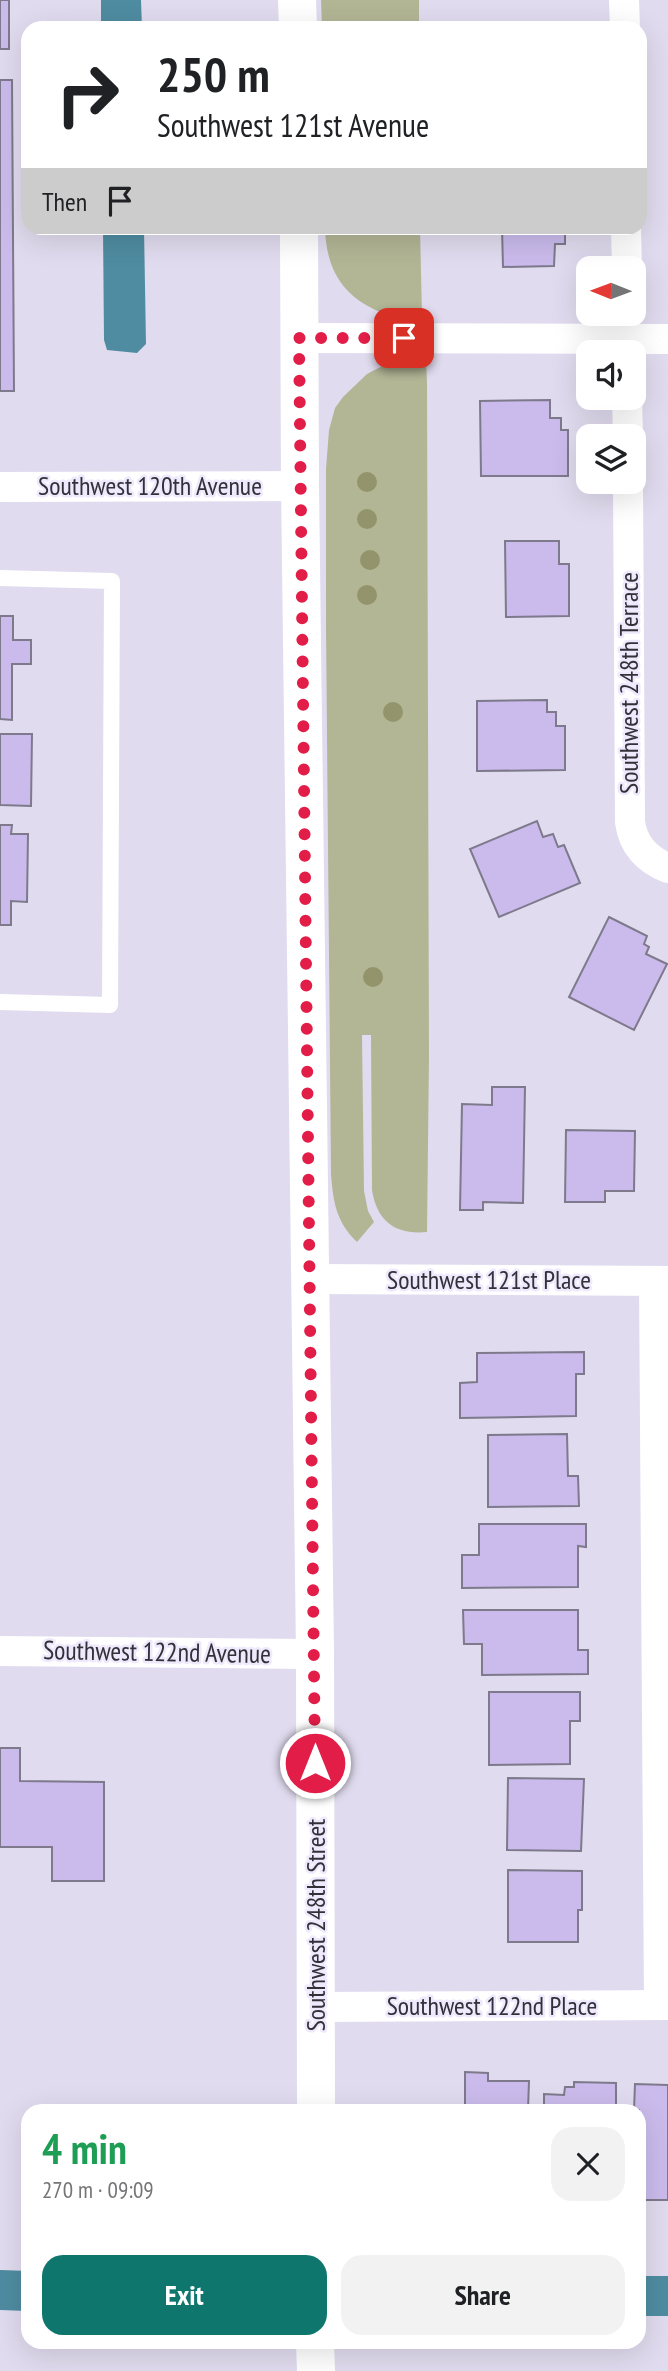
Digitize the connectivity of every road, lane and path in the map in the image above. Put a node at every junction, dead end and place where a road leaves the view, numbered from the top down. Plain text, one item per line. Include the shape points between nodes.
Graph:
1 (298, 0) edge
2 (624, 0) edge
3 (298, 21) edge
4 (625, 21) edge
5 (299, 235) edge
6 (626, 235) edge
7 (627, 256) edge
8 (627, 335) edge
9 (299, 338) junction
10 (668, 339) edge
11 (300, 486) junction
12 (0, 487) edge
13 (628, 494) edge
14 (0, 578) edge
15 (668, 868) edge
16 (0, 1002) edge
17 (310, 1279) junction
18 (661, 1281) edge
19 (0, 1651) edge
20 (315, 1654) junction
21 (663, 2005) edge
22 (316, 2007) junction
23 (316, 2104) edge

1 - 3 street
2 - 4 street
5 - 9 street, Southwest 248th Street
6 - 7 street
8 - 9 street
8 - 10 street
9 - 11 street, Southwest 248th Street
11 - 12 street, Southwest 120th Avenue
11 - 17 street, Southwest 248th Street
13 - 15 street, Southwest 248th Terrace via 630,822 640,849
14 - 16 lane via 112,581 110,1005
17 - 18 street, Southwest 121st Place
17 - 20 street, Southwest 248th Street
18 - 21 street
19 - 20 street, Southwest 122nd Avenue
20 - 22 street, Southwest 248th Street
21 - 22 street, Southwest 122nd Place
22 - 23 street, Southwest 248th Street

